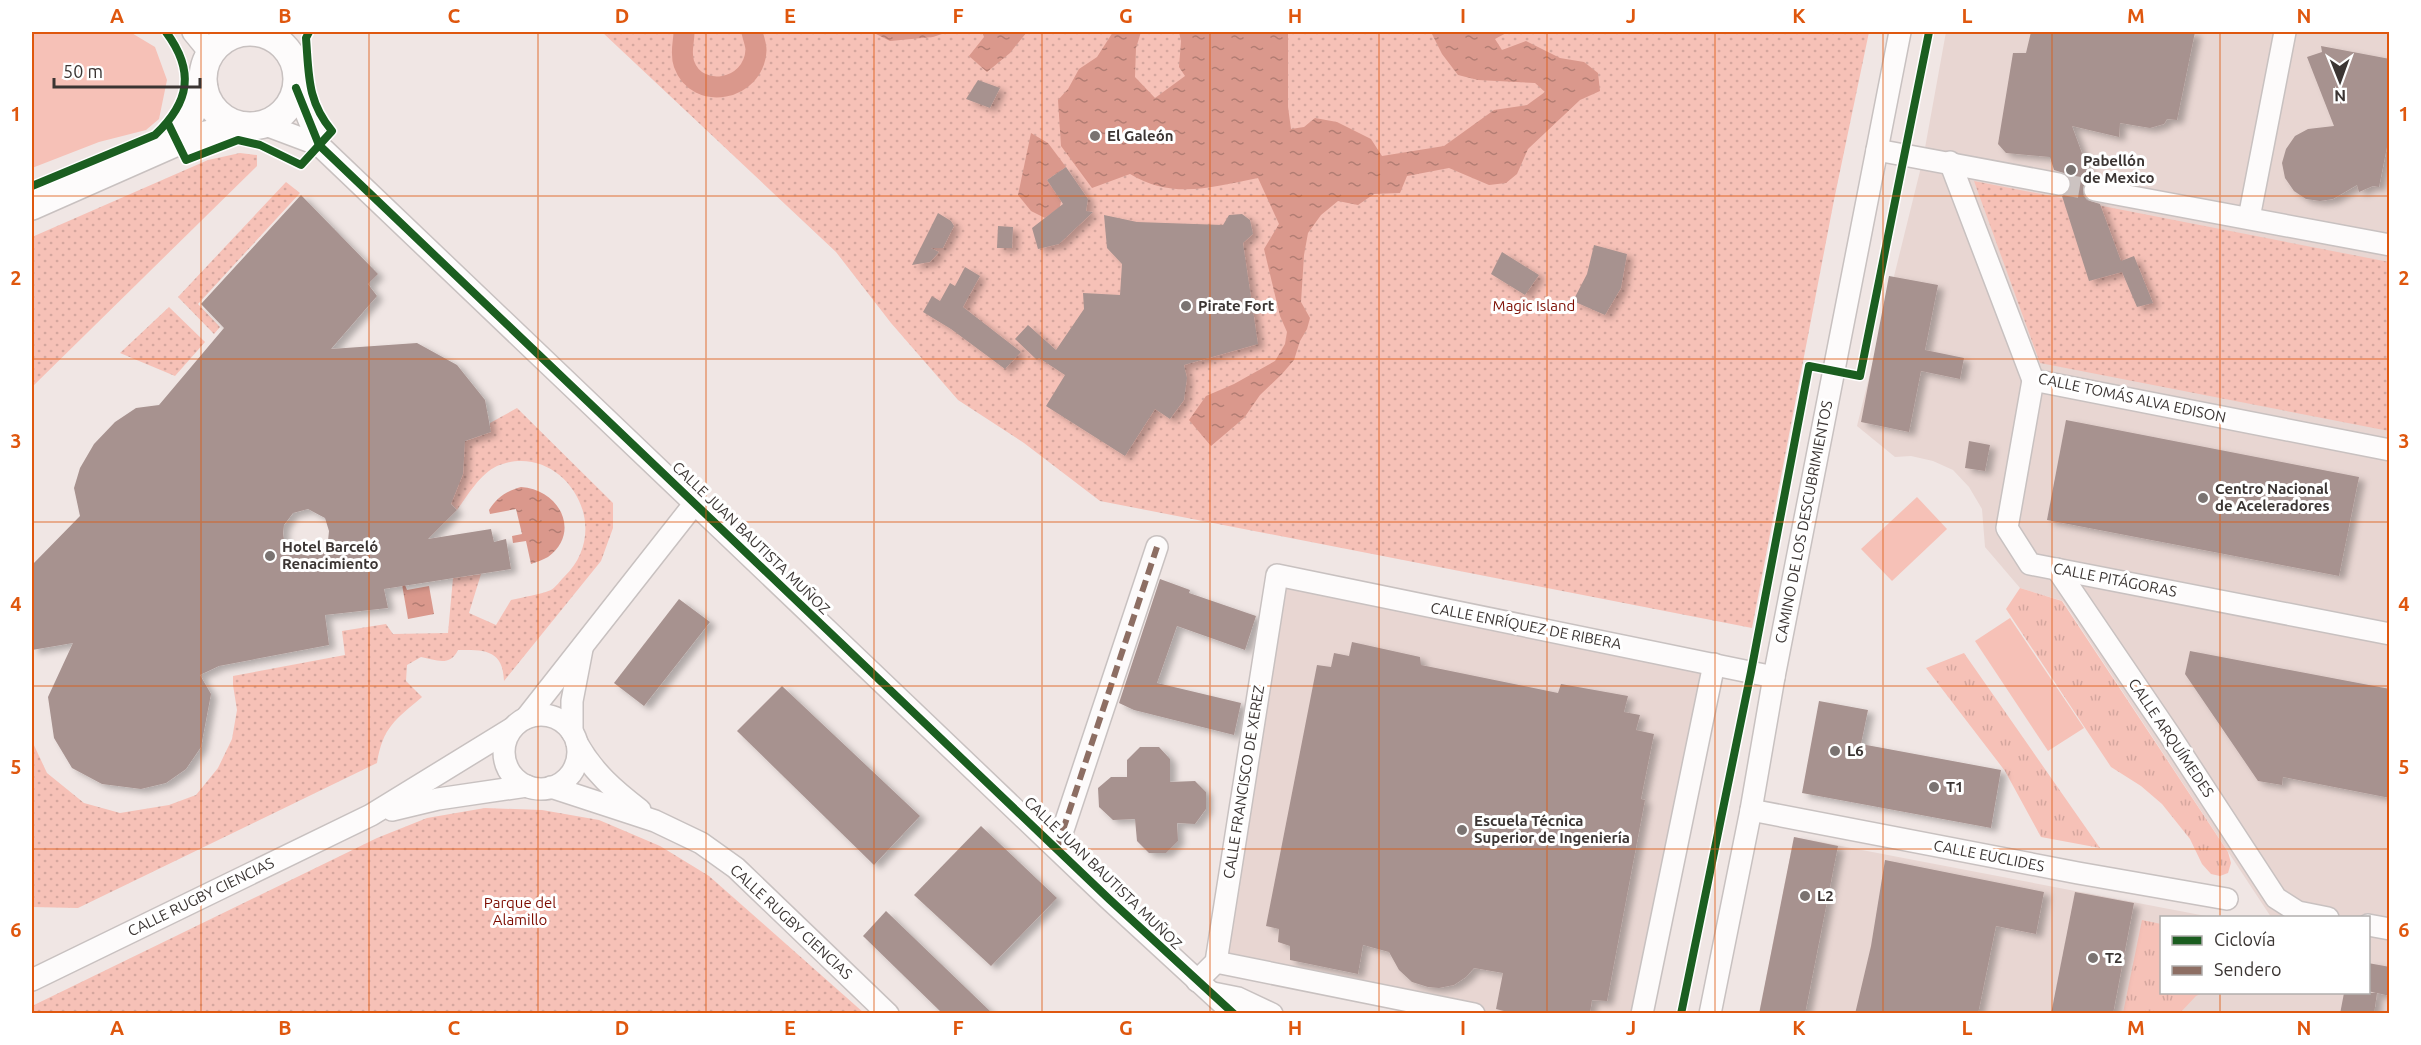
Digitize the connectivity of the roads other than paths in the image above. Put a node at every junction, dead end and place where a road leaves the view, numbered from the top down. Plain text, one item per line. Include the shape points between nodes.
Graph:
1 (193, 32) edge
2 (248, 32) edge
3 (300, 32) edge
4 (1900, 32) edge
5 (2285, 32) edge
6 (211, 54) junction
7 (295, 75) junction
8 (204, 88) junction
9 (254, 125) junction
10 (177, 142) junction
11 (319, 145) junction
12 (1877, 150) junction
13 (1950, 162) junction
14 (2059, 184) tunnel mouth
15 (2095, 190) tunnel mouth
16 (32, 206) edge
17 (2249, 218) junction
18 (2390, 245) edge
19 (2033, 380) junction
20 (2390, 450) edge
21 (695, 503) junction
22 (1157, 547) dead end
23 (2057, 569) junction
24 (1277, 575) joint
25 (2390, 634) edge
26 (584, 642) junction
27 (1714, 664) junction
28 (1774, 677) junction
29 (519, 724) junction
30 (575, 738) junction
31 (527, 786) junction
32 (551, 787) junction
33 (1751, 810) junction
34 (371, 815) junction
35 (655, 821) junction
36 (1057, 848) junction
37 (2227, 899) dead end
38 (2318, 916) edge
39 (2370, 925) edge
40 (2390, 929) edge
41 (1216, 962) junction
42 (32, 980) edge
43 (1203, 987) junction
44 (888, 1014) edge
45 (1216, 1014) edge
46 (1234, 1014) edge
47 (1272, 1014) edge
48 (1474, 1014) edge
49 (1642, 1014) edge
50 (1710, 1014) edge

1 - 6 street
2 - 6 main road via 225,40
2 - 7 main road via 274,39 286,49
3 - 7 main road
4 - 12 street, CAMINO DE LOS DESCUBRIMIENTOS
5 - 17 street
6 - 8 main road via 204,70
7 - 9 main road via 292,100 285,110 274,119
7 - 11 street, CALLE JUAN BAUTISTA MUÑOZ
8 - 9 main road via 214,109 233,123
8 - 10 main road
9 - 10 main road
9 - 11 street, CALLE JUAN BAUTISTA MUÑOZ
10 - 16 main road
11 - 21 street, CALLE JUAN BAUTISTA MUÑOZ
12 - 13 street
12 - 28 street, CAMINO DE LOS DESCUBRIMIENTOS
13 - 14 street
13 - 19 street, CALLE TOMÁS ALVA EDISON
15 - 17 street
17 - 18 street
19 - 20 street, CALLE TOMÁS ALVA EDISON
19 - 23 street, CALLE PITÁGORAS via 2007,528 2030,564
21 - 26 street
21 - 36 street, CALLE JUAN BAUTISTA MUÑOZ
22 - 36 street
23 - 25 street, CALLE PITÁGORAS
23 - 38 street, CALLE ARQUÍMEDES via 2276,898 2298,912
24 - 27 street, CALLE ENRÍQUEZ DE RIBERA
24 - 41 street, CALLE FRANCISCO DE XEREZ
26 - 29 street
26 - 30 street via 572,700
27 - 28 street, CALLE ENRÍQUEZ DE RIBERA
27 - 49 street
28 - 33 street, CAMINO DE LOS DESCUBRIMIENTOS
29 - 30 street via 547,715 566,724
29 - 31 street via 506,740 505,762 510,772
29 - 34 street
30 - 32 street via 576,765 562,783
30 - 35 street via 590,765
31 - 32 street
31 - 34 street via 438,799
32 - 35 street
33 - 37 street, CALLE EUCLIDES
33 - 50 street, CAMINO DE LOS DESCUBRIMIENTOS
34 - 42 street, CALLE RUGBY CIENCIAS
35 - 44 street, CALLE RUGBY CIENCIAS via 701,843 736,868
36 - 43 street, CALLE JUAN BAUTISTA MUÑOZ
39 - 40 street
41 - 43 street
41 - 48 street
43 - 45 street
43 - 46 street, CALLE JUAN BAUTISTA MUÑOZ
43 - 47 street

